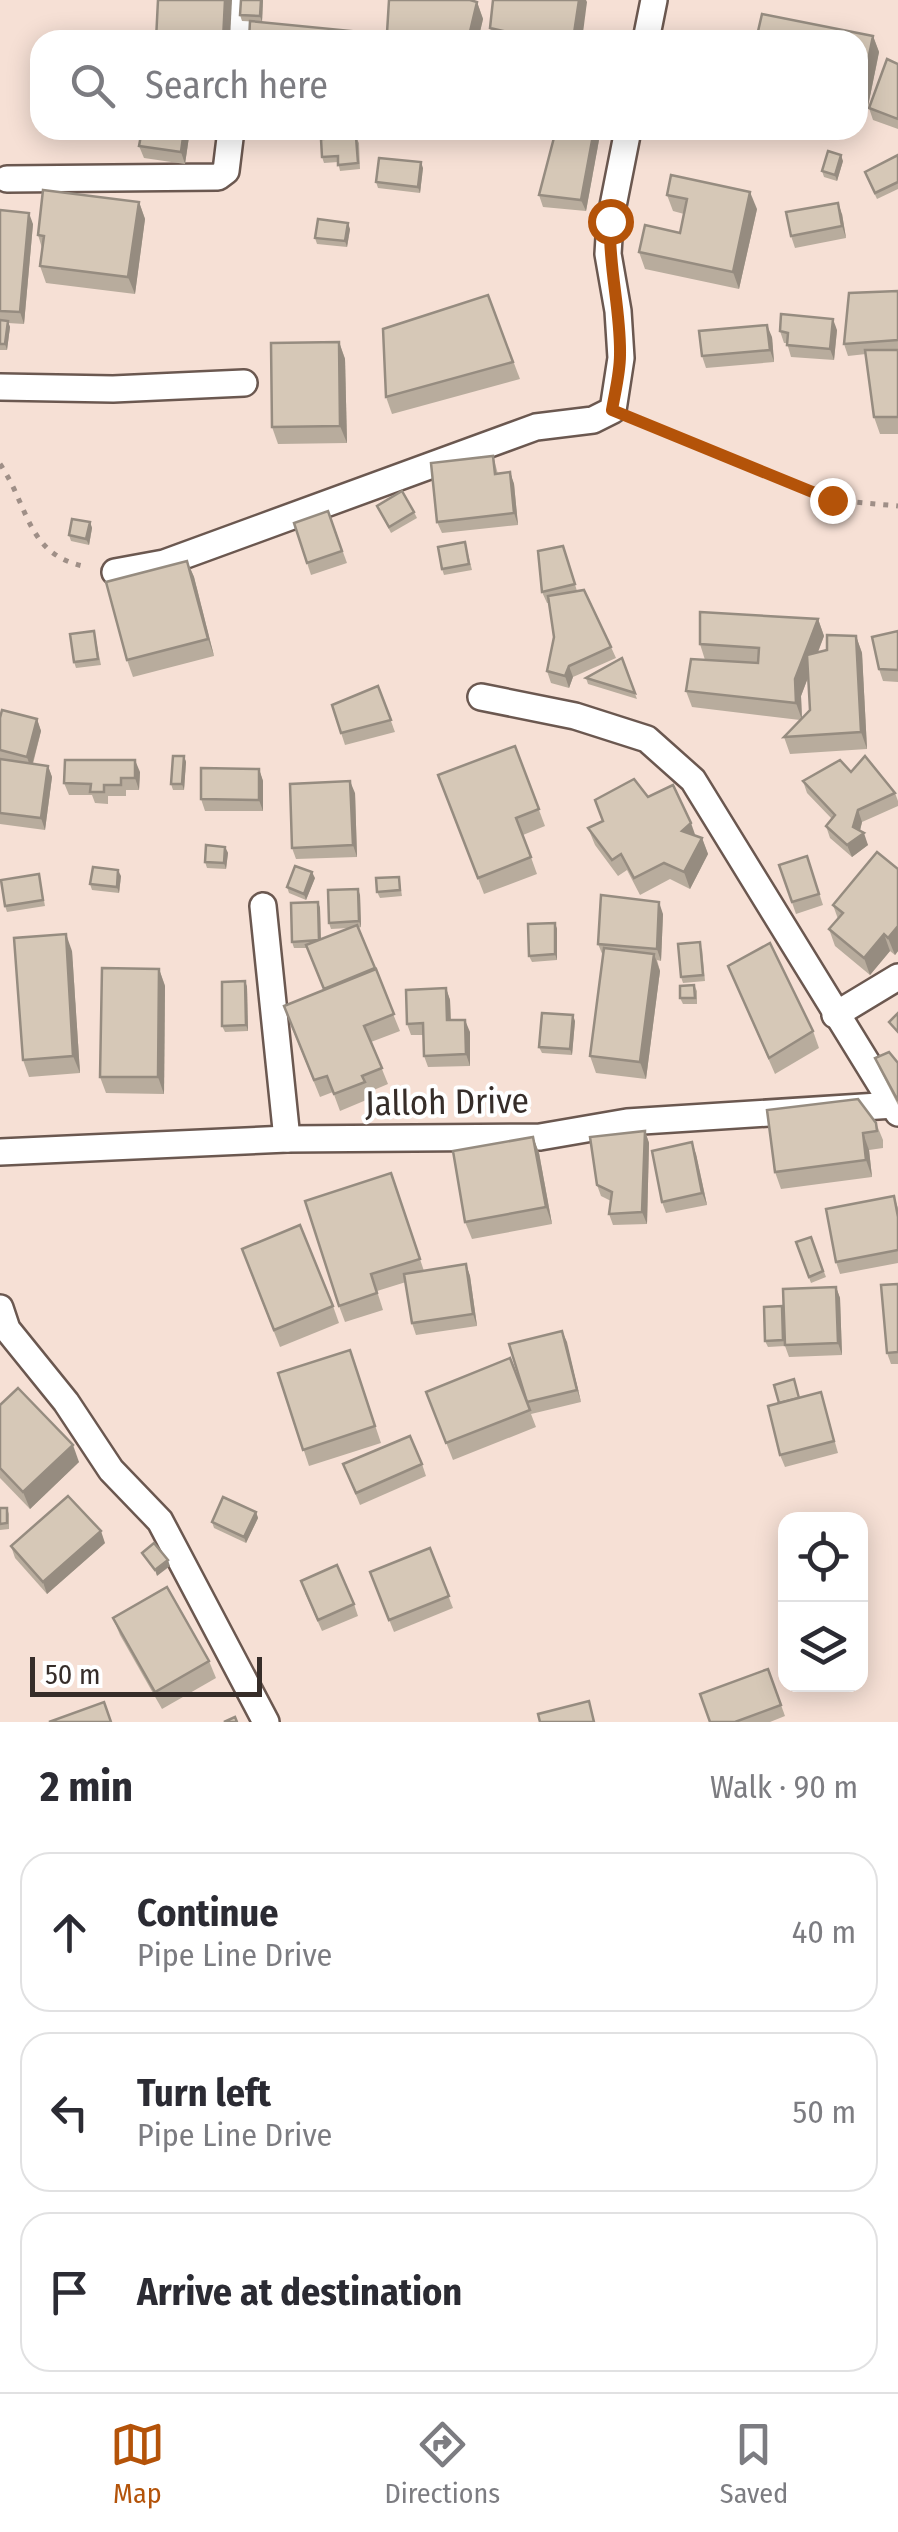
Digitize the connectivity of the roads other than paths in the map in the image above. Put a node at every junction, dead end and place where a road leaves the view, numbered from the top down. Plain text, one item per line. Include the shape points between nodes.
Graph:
1 (240, 0) edge
2 (654, 0) edge
3 (238, 30) edge
4 (648, 30) edge
5 (230, 140) edge
6 (626, 140) edge
7 (8, 179) dead end
8 (244, 383) dead end
9 (0, 387) edge
10 (115, 572) road end
11 (481, 697) dead end
12 (263, 906) dead end
13 (898, 977) edge
14 (835, 1015) junction
15 (896, 1109) edge
16 (287, 1139) junction
17 (0, 1152) edge
18 (0, 1308) edge
19 (266, 1722) edge

1 - 3 street
2 - 4 street
5 - 7 street via 226,171 218,177
6 - 10 street via 608,254 620,358 612,410 593,420 536,428 164,563
8 - 9 street
11 - 14 street via 647,739 693,780
12 - 16 street
13 - 14 street
14 - 15 street
15 - 16 street, Jalloh Drive via 627,1122 540,1137
16 - 17 street, Jalloh Drive
18 - 19 street via 8,1329 111,1470 160,1521

